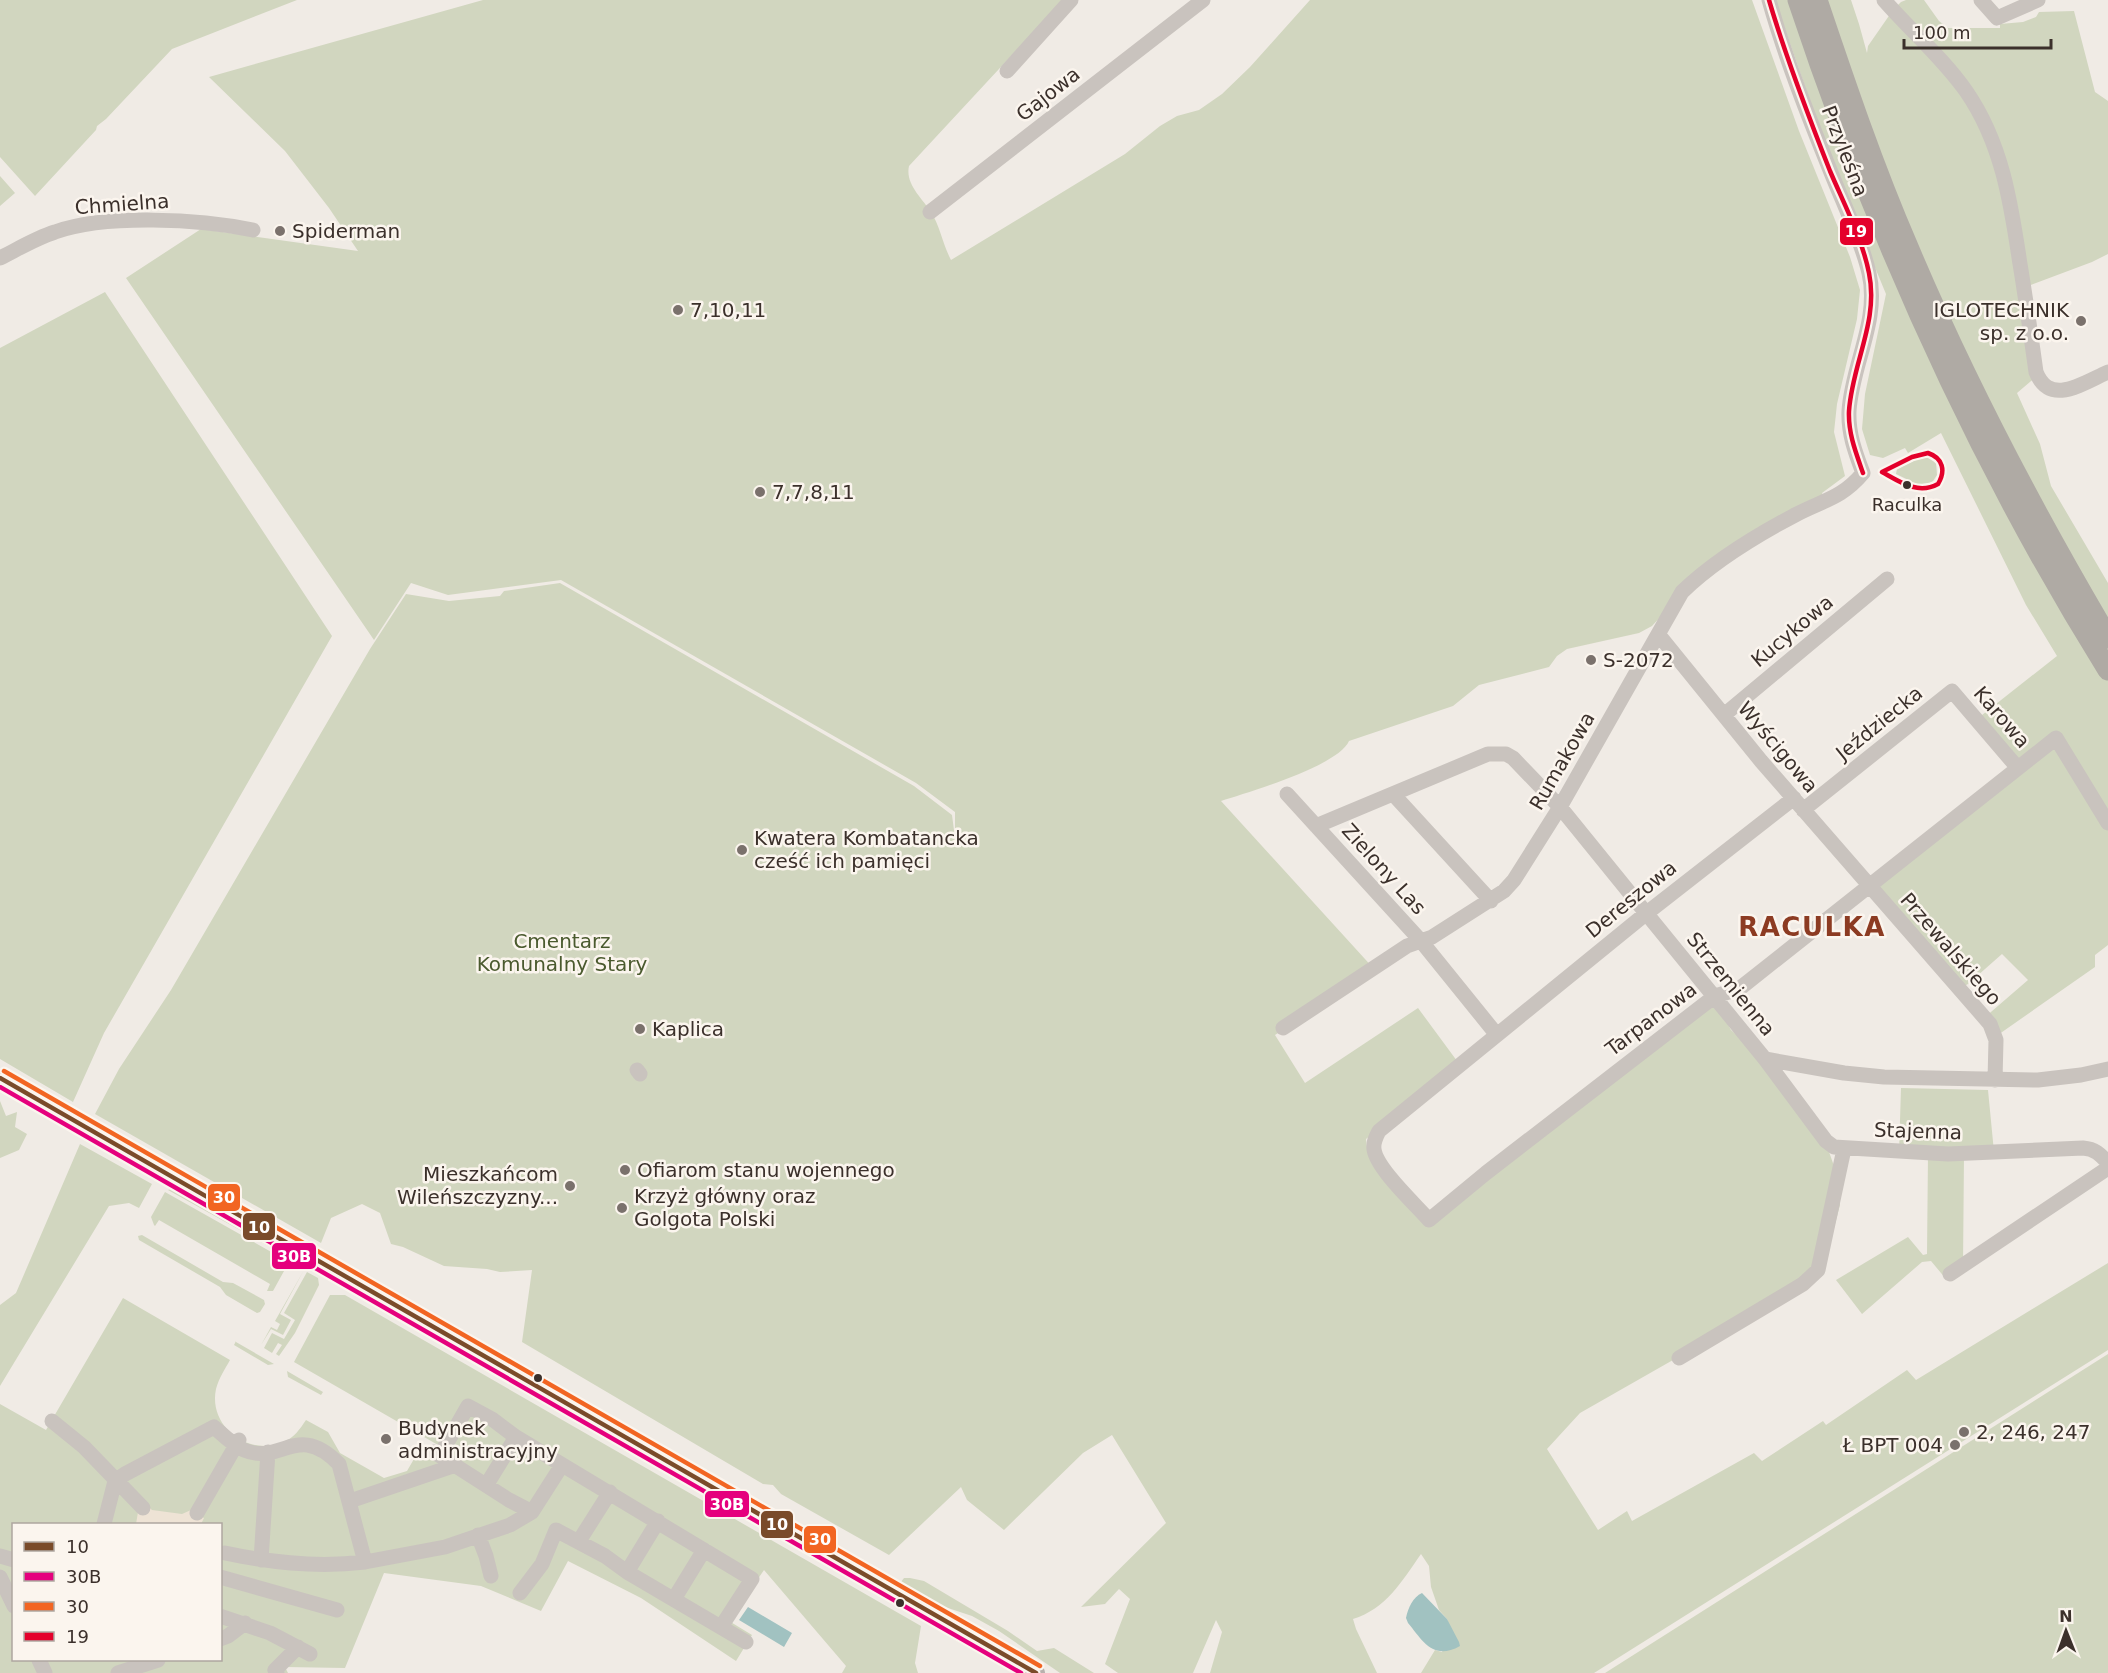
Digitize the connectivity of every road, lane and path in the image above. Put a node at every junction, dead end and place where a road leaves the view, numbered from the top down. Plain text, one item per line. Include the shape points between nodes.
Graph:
1 (1071, 0) edge
2 (1769, 0) edge
3 (1798, 0) edge
4 (1817, 0) edge
5 (1981, 0) edge
6 (2038, 0) edge
7 (1192, 3) edge
8 (1892, 3) edge
9 (1007, 71) dead end
10 (930, 212) dead end
11 (253, 230) dead end
12 (0, 258) edge
13 (2108, 372) edge
14 (1849, 489) joint
15 (1887, 579) dead end
16 (1658, 634) junction
17 (2108, 638) edge
18 (2108, 670) edge
19 (1952, 691) joint
20 (1725, 715) junction
21 (2017, 767) junction
22 (1287, 794) dead end
23 (1393, 794) junction
24 (1794, 798) junction
25 (1560, 807) junction
26 (1803, 810) junction
27 (2108, 823) edge
28 (1316, 826) junction
29 (1868, 885) junction
30 (1491, 901) junction
31 (1646, 913) junction
32 (1421, 941) junction
33 (1715, 996) junction
34 (1283, 1028) dead end
35 (1497, 1035) junction
36 (1765, 1059) junction
37 (2108, 1069) edge
38 (0, 1078) edge
39 (1995, 1080) junction
40 (1379, 1131) joint
41 (1844, 1149) junction
42 (2108, 1163) edge
43 (2108, 1168) edge
44 (1950, 1274) dead end
45 (1679, 1358) dead end
46 (52, 1421) dead end
47 (516, 1437) junction
48 (241, 1444) junction
49 (268, 1452) junction
50 (456, 1465) junction
51 (562, 1465) junction
52 (115, 1481) junction
53 (487, 1484) junction
54 (610, 1492) junction
55 (350, 1501) junction
56 (143, 1508) dead end
57 (532, 1512) junction
58 (197, 1513) dead end
59 (658, 1521) junction
60 (104, 1523) edge
61 (478, 1535) junction
62 (579, 1541) junction
63 (704, 1550) junction
64 (225, 1553) dead end
65 (261, 1560) junction
66 (365, 1562) junction
67 (627, 1572) junction
68 (491, 1576) dead end
69 (0, 1577) edge
70 (222, 1578) edge
71 (222, 1587) edge
72 (520, 1593) dead end
73 (674, 1599) junction
74 (12, 1602) edge
75 (222, 1617) edge
76 (245, 1623) junction
77 (721, 1627) junction
78 (222, 1638) edge
79 (746, 1642) dead end
80 (152, 1661) edge
81 (272, 1672) edge
82 (118, 1673) edge
83 (1036, 1673) edge

1 - 9 street
2 - 14 street, Przyleśna via 1813,129 1869,273 1872,300 1849,413 1851,438 1863,473
3 - 18 highway via 1859,172 1929,338 2009,498
4 - 17 highway via 1875,167 1944,330 2023,489
5 - 6 street via 1997,18
7 - 10 street, Gajowa
8 - 13 street via 1951,70 1996,148 2013,210 2036,372 2041,384 2051,391 2065,390
11 - 12 street, Chmielna via 145,220 105,223 55,232
14 - 16 street, Rumakowa via 1789,519 1698,576 1682,592
15 - 20 street, Kucykowa
16 - 20 street, Wyścigowa
16 - 25 street, Rumakowa
19 - 21 street, Karowa
19 - 26 street, Jeździecka
20 - 24 street, Wyścigowa
21 - 27 street, Karowa via 2056,738
21 - 29 street, Tarpanowa
22 - 28 street, Zielony Las
23 - 25 street, Zielony Las via 1497,752 1513,758
23 - 28 street, Zielony Las
23 - 30 street
24 - 26 street, Wyścigowa
24 - 31 street, Dereszowa
25 - 30 street, Rumakowa via 1514,880
25 - 31 street, Strzemienna
26 - 29 street, Wyścigowa
28 - 32 street, Zielony Las
29 - 33 street, Tarpanowa via 1739,989
29 - 39 street, Przewalskiego via 1990,1024 1996,1040
30 - 32 street, Rumakowa
31 - 33 street, Strzemienna
31 - 35 street, Dereszowa
32 - 34 street, Rumakowa via 1407,946
32 - 35 street
33 - 36 street, Strzemienna
33 - 40 street, Tarpanowa via 1429,1220 1376,1156 1373,1147
35 - 40 street, Dereszowa
36 - 39 street, Strzemienna via 1863,1076
36 - 41 street via 1826,1141
37 - 39 street, Strzemienna via 2059,1078
38 - 83 main road
41 - 42 street, Stajenna via 1948,1154 2083,1148 2092,1149
41 - 45 street via 1818,1270 1803,1284
43 - 44 street
46 - 52 street via 84,1447
47 - 50 street via 468,1406 437,1453
47 - 51 street
47 - 53 street
48 - 49 street via 261,1454
48 - 52 street via 214,1426
48 - 58 street
49 - 55 street via 296,1444 311,1445 328,1453 339,1464
49 - 65 street
50 - 53 street
50 - 55 street
51 - 54 street
51 - 57 street
52 - 56 street
52 - 60 street
53 - 57 street
54 - 59 street
54 - 62 street
55 - 66 street
57 - 61 street via 510,1525
59 - 63 street
59 - 67 street
61 - 66 street via 446,1547
61 - 68 street
62 - 67 street
62 - 72 street via 556,1530 542,1564
63 - 73 street
63 - 77 street via 752,1579
64 - 65 street
65 - 66 street via 312,1565
67 - 73 street
69 - 74 street
70 - 71 street via 336,1615
73 - 77 street
75 - 76 street
76 - 78 street
76 - 81 street via 304,1650
77 - 79 street
80 - 82 street

